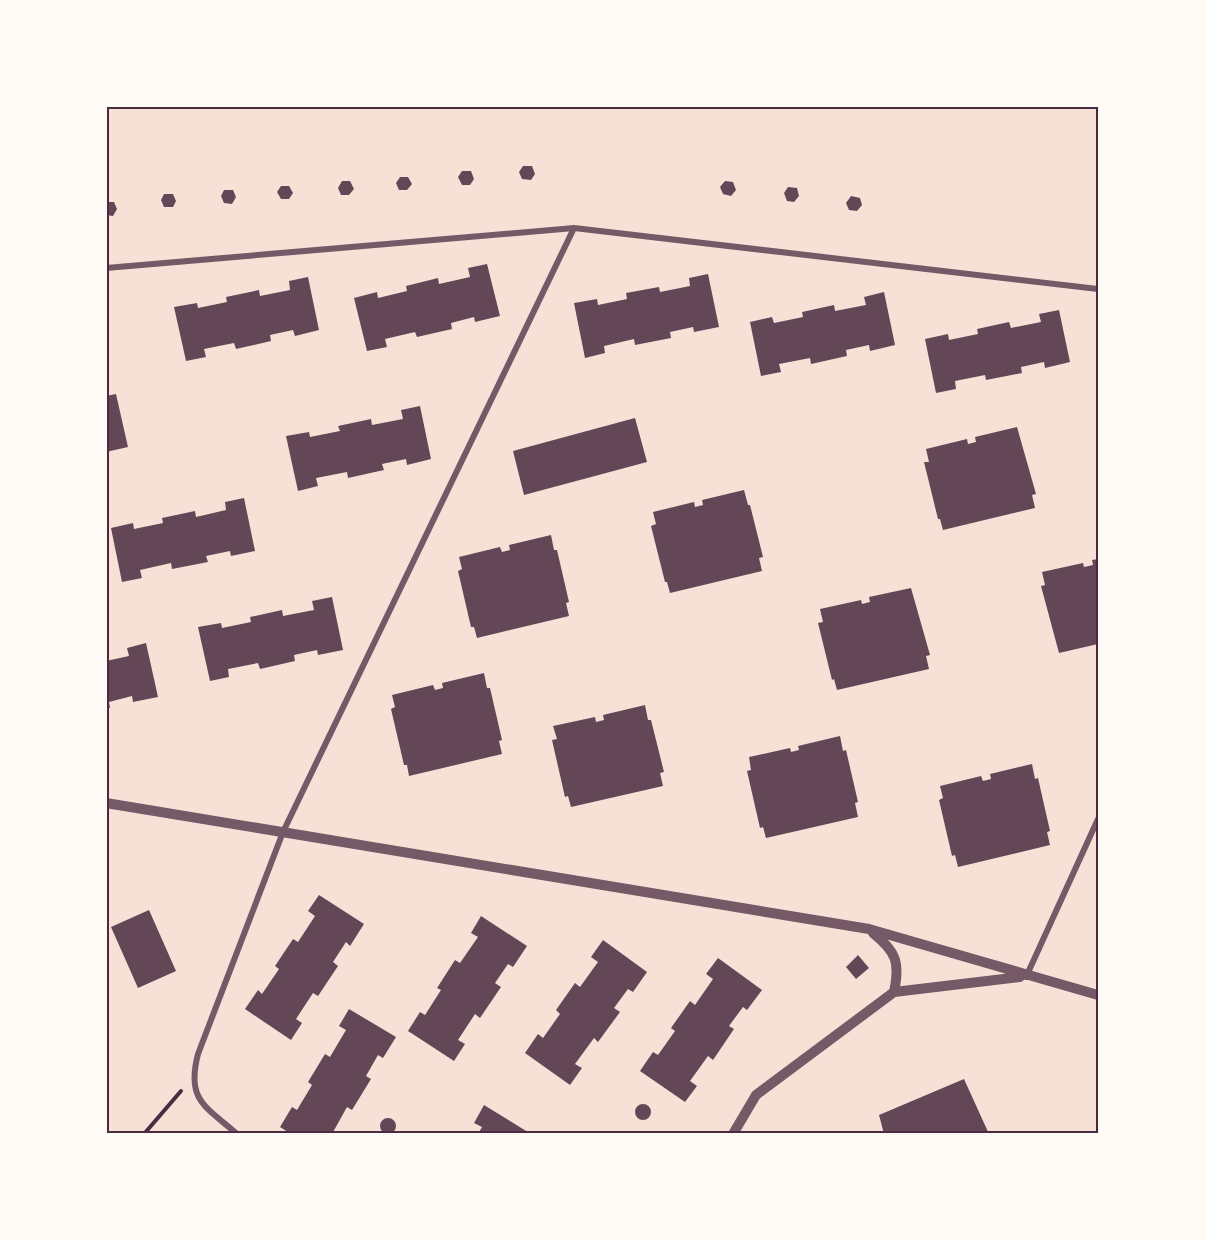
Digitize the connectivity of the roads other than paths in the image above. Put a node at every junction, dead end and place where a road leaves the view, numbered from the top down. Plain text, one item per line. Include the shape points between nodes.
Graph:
1 (574, 228) junction
2 (106, 268) edge
3 (1098, 289) edge
4 (106, 803) edge
5 (1098, 819) edge
6 (283, 832) junction
7 (869, 929) junction
8 (1026, 976) junction
9 (894, 992) junction
10 (1098, 995) edge
11 (237, 1134) edge
12 (733, 1134) edge

1 - 2 street
1 - 3 street
1 - 6 street
4 - 6 street
5 - 8 street
6 - 7 street
6 - 11 street via 198,1054 192,1082 204,1105
7 - 8 street
7 - 9 street via 892,950 897,978
8 - 9 street
8 - 10 street
9 - 12 street via 756,1095

